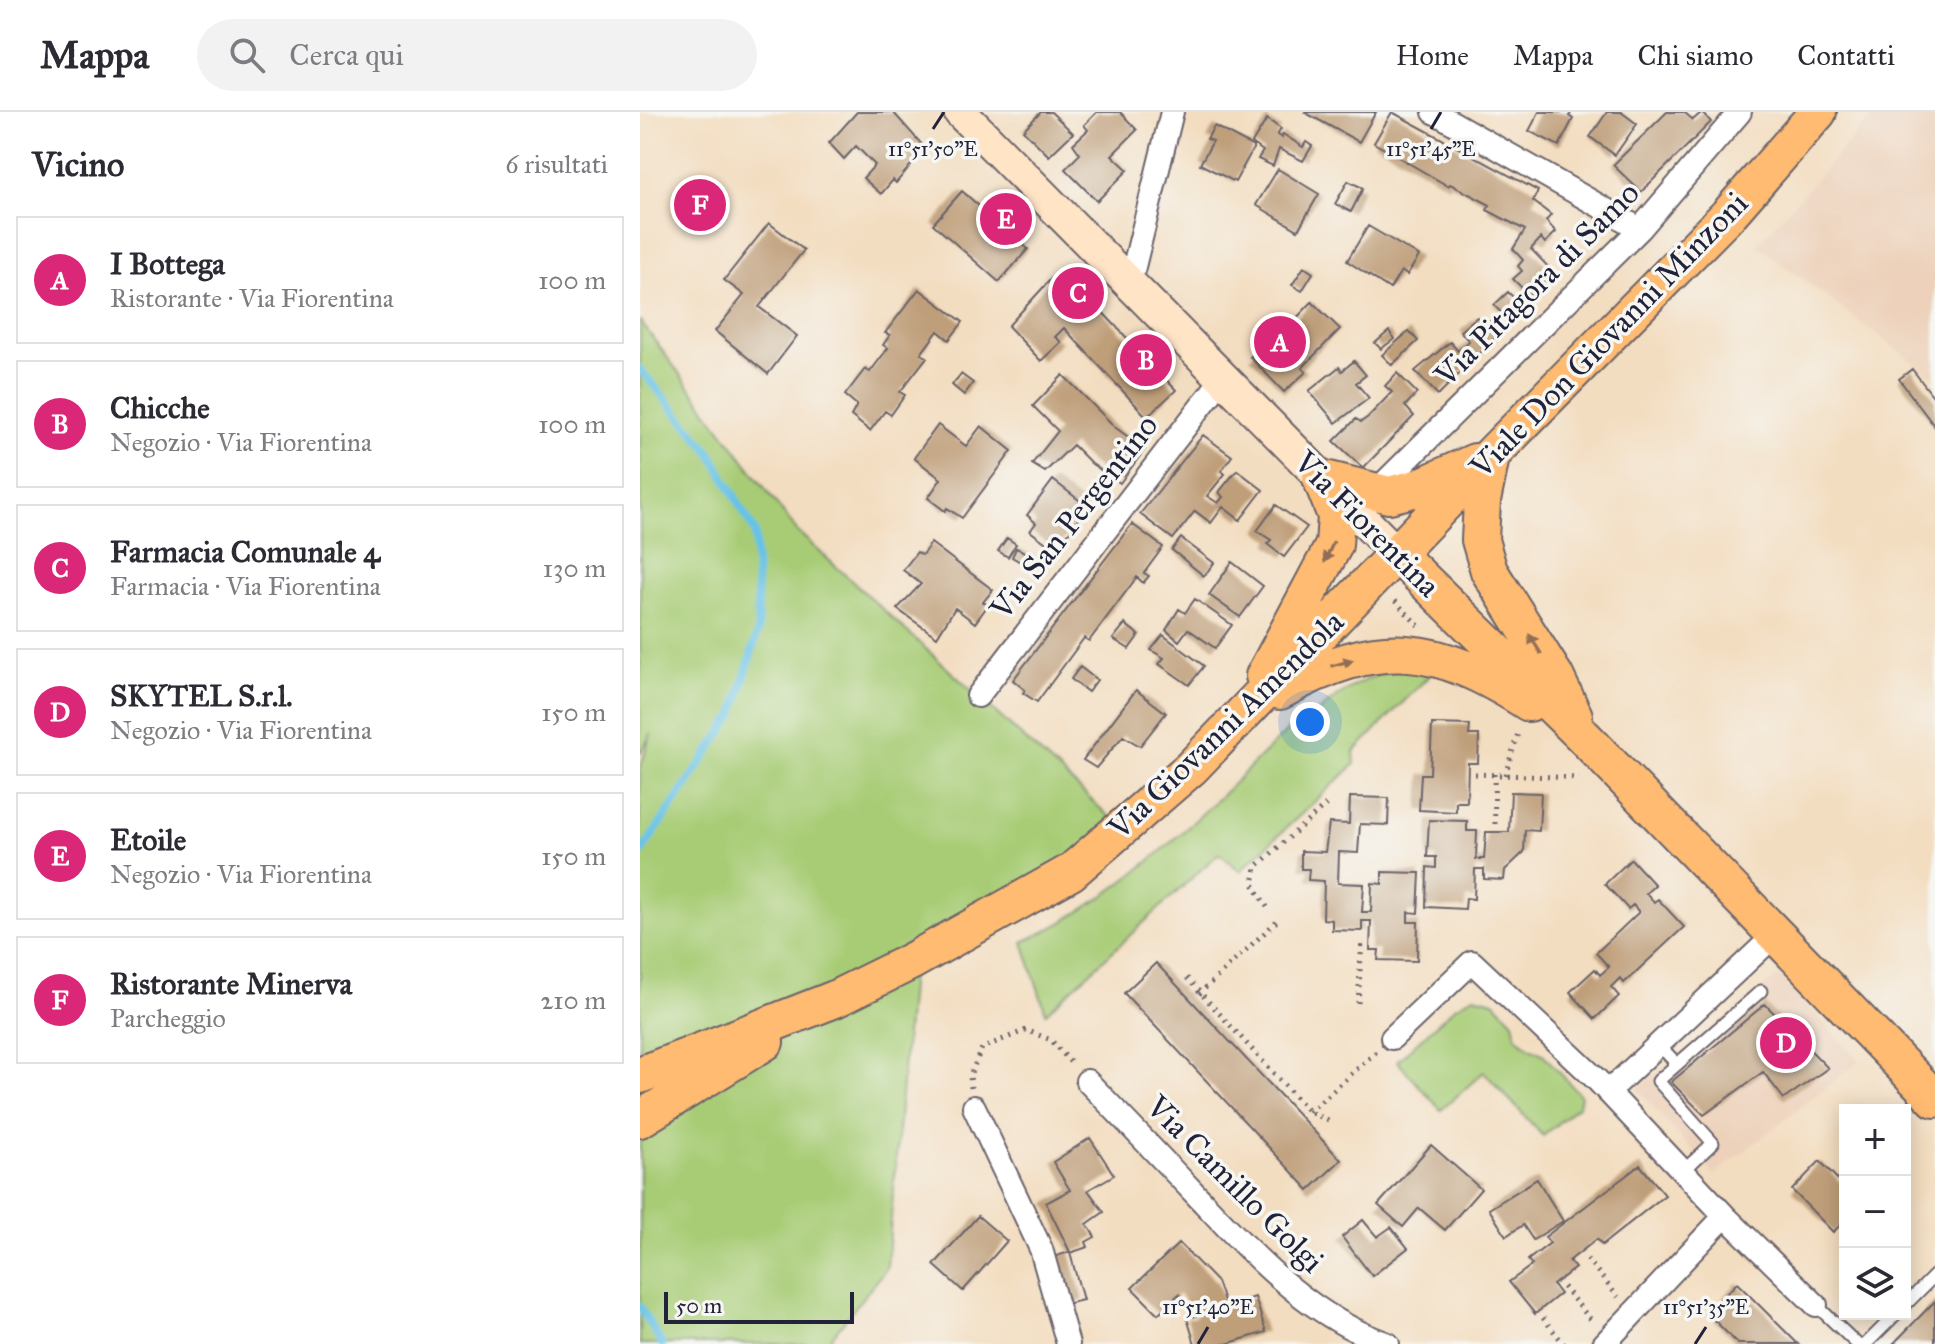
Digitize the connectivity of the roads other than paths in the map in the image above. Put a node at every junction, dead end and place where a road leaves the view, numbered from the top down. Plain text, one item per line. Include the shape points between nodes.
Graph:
1 (960, 112) edge
2 (1172, 112) edge
3 (1434, 112) edge
4 (1740, 112) edge
5 (1818, 112) edge
6 (1640, 229) junction
7 (1130, 283) junction
8 (1223, 378) junction
9 (1491, 455) junction
10 (1321, 478) junction
11 (1378, 487) junction
12 (1398, 555) junction
13 (978, 696) dead end
14 (1247, 709) junction
15 (1584, 737) junction
16 (1776, 934) junction
17 (1761, 991) dead end
18 (835, 999) junction
19 (1392, 1038) road end
20 (1658, 1044) junction
21 (1677, 1064) junction
22 (646, 1072) edge
23 (1087, 1081) road end
24 (1608, 1092) junction
25 (1935, 1099) edge
26 (974, 1107) road end
27 (654, 1111) edge
28 (1683, 1171) junction
29 (1725, 1216) junction
30 (1935, 1275) edge
31 (1911, 1299) edge
32 (1816, 1305) joint
33 (1890, 1320) edge
34 (1068, 1344) edge
35 (1388, 1344) edge
36 (1604, 1344) edge
37 (1857, 1344) edge
38 (1866, 1344) edge

1 - 7 main road, Via Fiorentina
2 - 7 street
3 - 6 street
4 - 6 street, Via Pitagora di Samo
5 - 9 main road, Viale Don Giovanni Minzoni via 1729,214
6 - 11 street, Via Pitagora di Samo
7 - 8 main road, Via Fiorentina
8 - 10 main road, Via Fiorentina
8 - 13 street, Via San Pergentino
9 - 11 main road via 1417,488 1389,495
9 - 12 main road, Viale Don Giovanni Minzoni
15 -> 9 main road via 1555,676 1489,571 1480,540
10 - 11 main road
10 - 12 main road, Via Fiorentina
10 -> 14 main road via 1336,516 1334,545
12 - 14 main road, Via Giovanni Amendola
12 - 15 main road, Via Fiorentina
14 -> 15 main road via 1316,671 1381,652 1423,654 1460,664 1503,686
14 - 18 main road, Via Giovanni Amendola via 1191,768 1071,872
15 - 16 main road, Via Fiorentina
16 - 20 street
16 - 25 main road, Via Fiorentina
17 - 21 lane
18 - 22 main road, Via Giovanni Amendola
18 - 27 main road, Via Giovanni Amendola
19 - 24 street via 1472,962
20 - 21 lane
20 - 24 street
21 - 28 lane via 1658,1081 1713,1143
23 - 35 street, Via Camillo Golgi via 1272,1274 1318,1308
24 - 28 street
26 - 34 street via 1041,1249
28 - 29 street
29 - 32 street
29 - 36 street
30 - 31 lane
32 - 37 lane
33 - 38 lane

